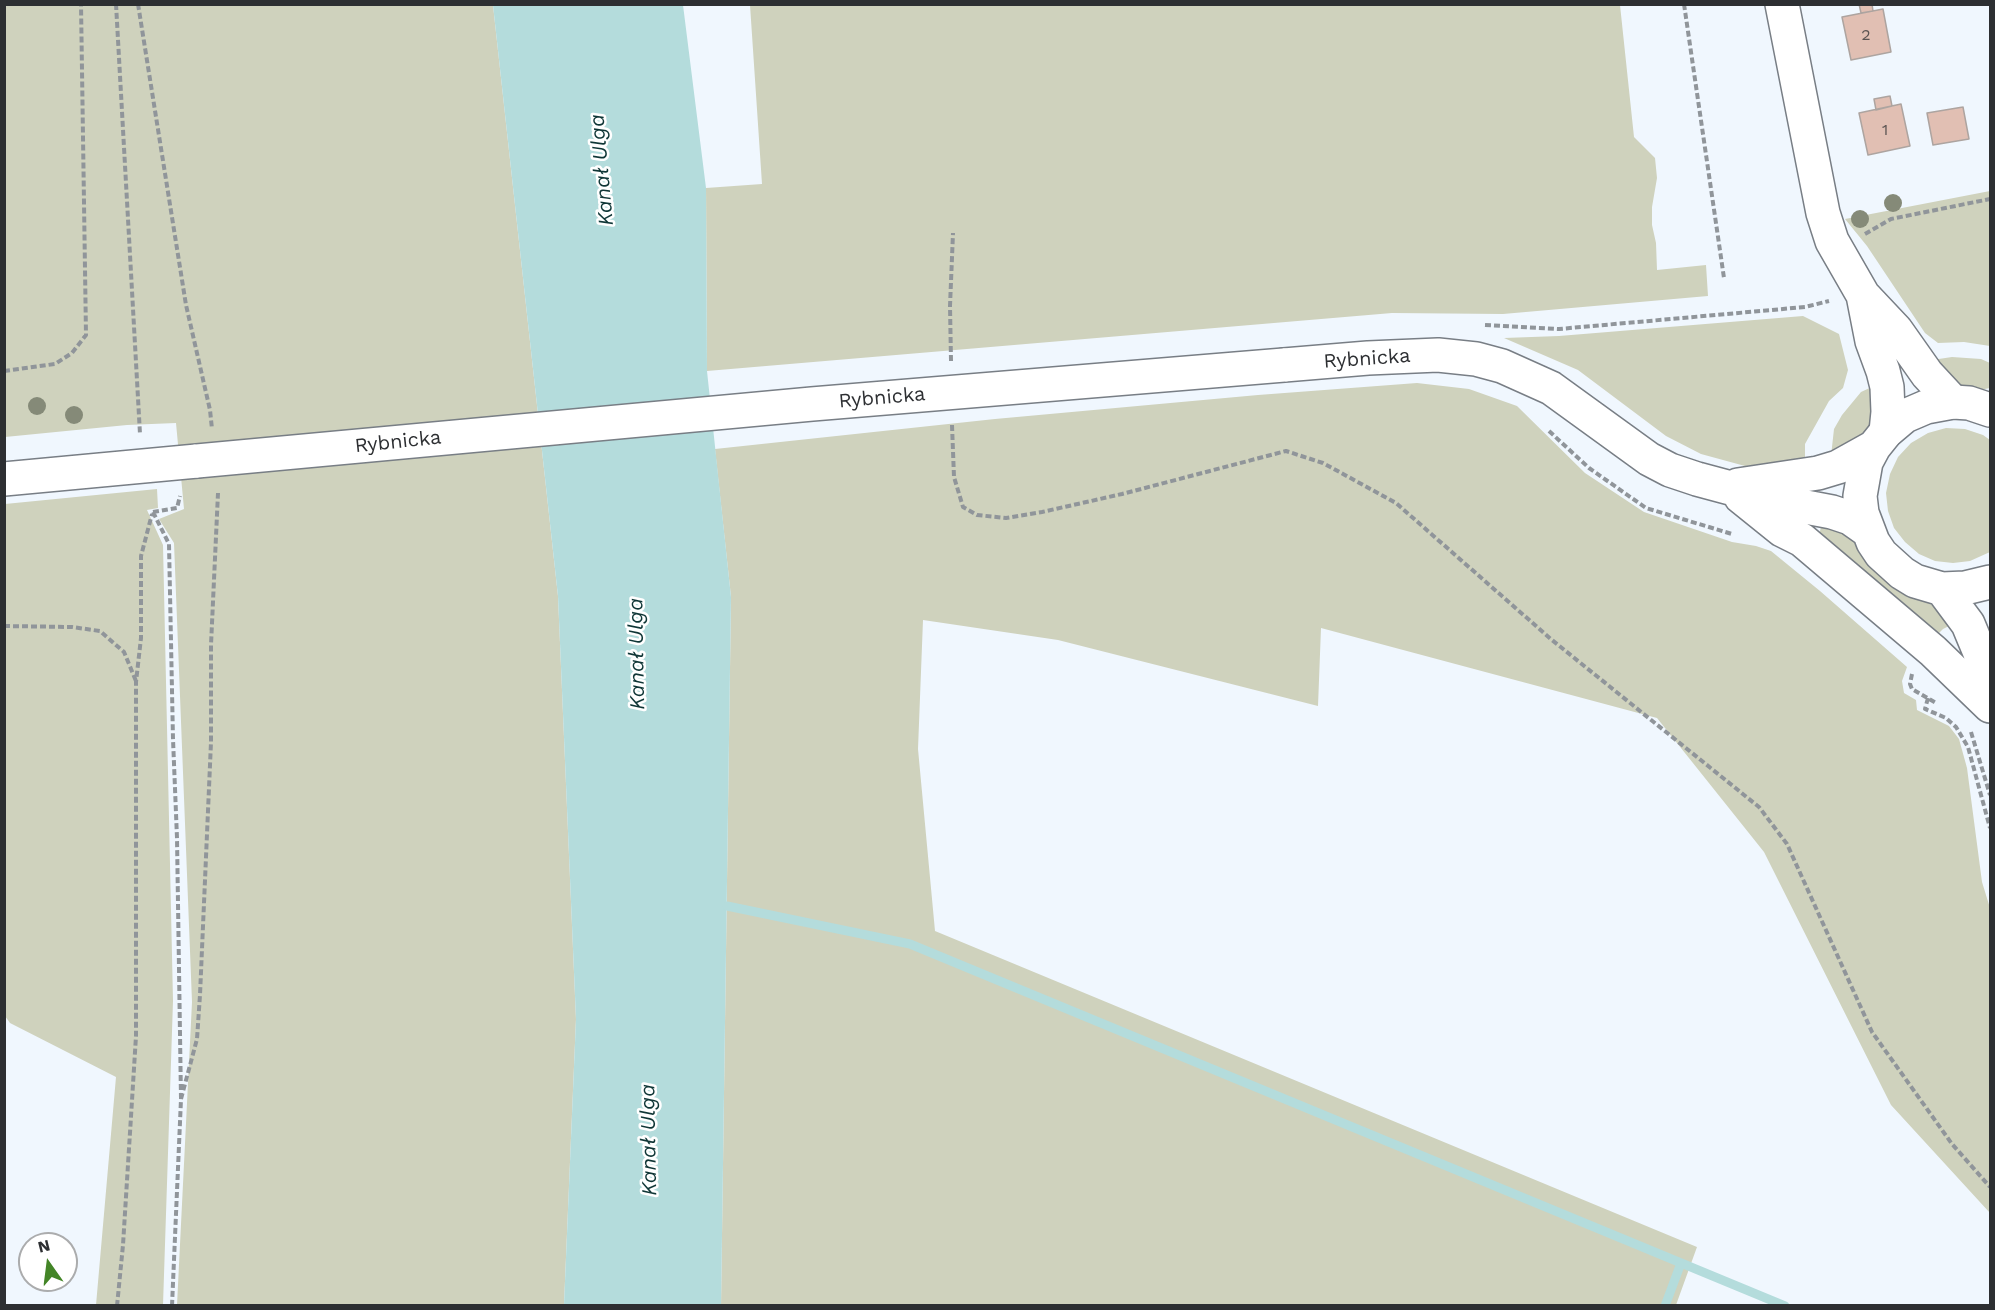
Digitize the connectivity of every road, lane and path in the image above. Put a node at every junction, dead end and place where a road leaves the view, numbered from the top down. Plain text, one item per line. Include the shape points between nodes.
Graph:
1 (81, 4) edge
2 (116, 4) edge
3 (138, 4) edge
4 (1684, 4) edge
5 (1782, 4) edge
6 (1990, 199) edge
7 (953, 233) dead end
8 (1856, 240) dead end
9 (1724, 278) dead end
10 (1849, 302) junction
11 (1478, 325) dead end
12 (951, 363) dead end
13 (4, 371) edge
14 (1953, 402) junction
15 (1990, 410) edge
16 (952, 420) dead end
17 (1541, 423) dead end
18 (212, 433) dead end
19 (140, 435) dead end
20 (1880, 439) junction
21 (4, 478) edge
22 (1728, 487) junction
23 (181, 492) dead end
24 (217, 492) dead end
25 (153, 512) junction
26 (1867, 530) junction
27 (1742, 537) dead end
28 (1990, 582) edge
29 (1942, 589) junction
30 (4, 626) edge
31 (1919, 666) dead end
32 (1990, 677) edge
33 (136, 682) junction
34 (1931, 689) dead end
35 (1928, 698) junction
36 (1938, 704) dead end
37 (1980, 717) edge
38 (1990, 795) edge
39 (1990, 828) edge
40 (181, 1099) junction
41 (1990, 1187) edge
42 (117, 1305) edge
43 (172, 1305) edge

1 - 13 path via 86,335 72,353 55,364
2 - 19 path
3 - 18 path via 186,305
4 - 9 path
5 - 10 main road via 1827,230 1837,251
6 - 8 path via 1891,219
7 - 12 path
10 - 11 path via 1559,329
10 - 14 main road via 1896,330 1927,374
10 - 20 main road via 1872,342 1887,387 1888,412
14 - 15 main road, Rybnicka
14 - 20 main road, Rybnicka via 1916,410
16 - 41 path via 954,477 963,507 977,515 1006,518 1042,512 1287,451 1323,463 1395,503 1552,640 1759,807 1787,844 1872,1032 1952,1144
17 - 27 path via 1589,468 1646,508
20 - 22 main road, Rybnicka via 1849,462 1818,473
20 - 26 main road, Rybnicka via 1866,462 1862,479 1862,513
21 - 22 main road, Rybnicka, bridge via 765,408 1438,355 1502,366 1551,388 1649,459 1670,470
22 - 26 main road, Rybnicka via 1841,515
22 - 37 main road via 1782,530 1802,540 1933,651
23 - 25 path via 177,508
24 - 40 path via 212,742 200,995 196,1040
25 - 33 path via 141,556 141,638
25 - 40 path via 169,544
26 - 29 main road, Rybnicka via 1881,554 1896,569 1915,581
28 - 29 main road, Rybnicka
29 - 32 main road via 1970,629
30 - 33 path via 100,631 124,652
31 - 35 path via 1910,684
33 - 42 path via 136,1036
34 - 35 path
35 - 36 path
35 - 39 path via 1925,710 1946,718 1962,733
37 - 38 path via 1981,758
40 - 43 path

